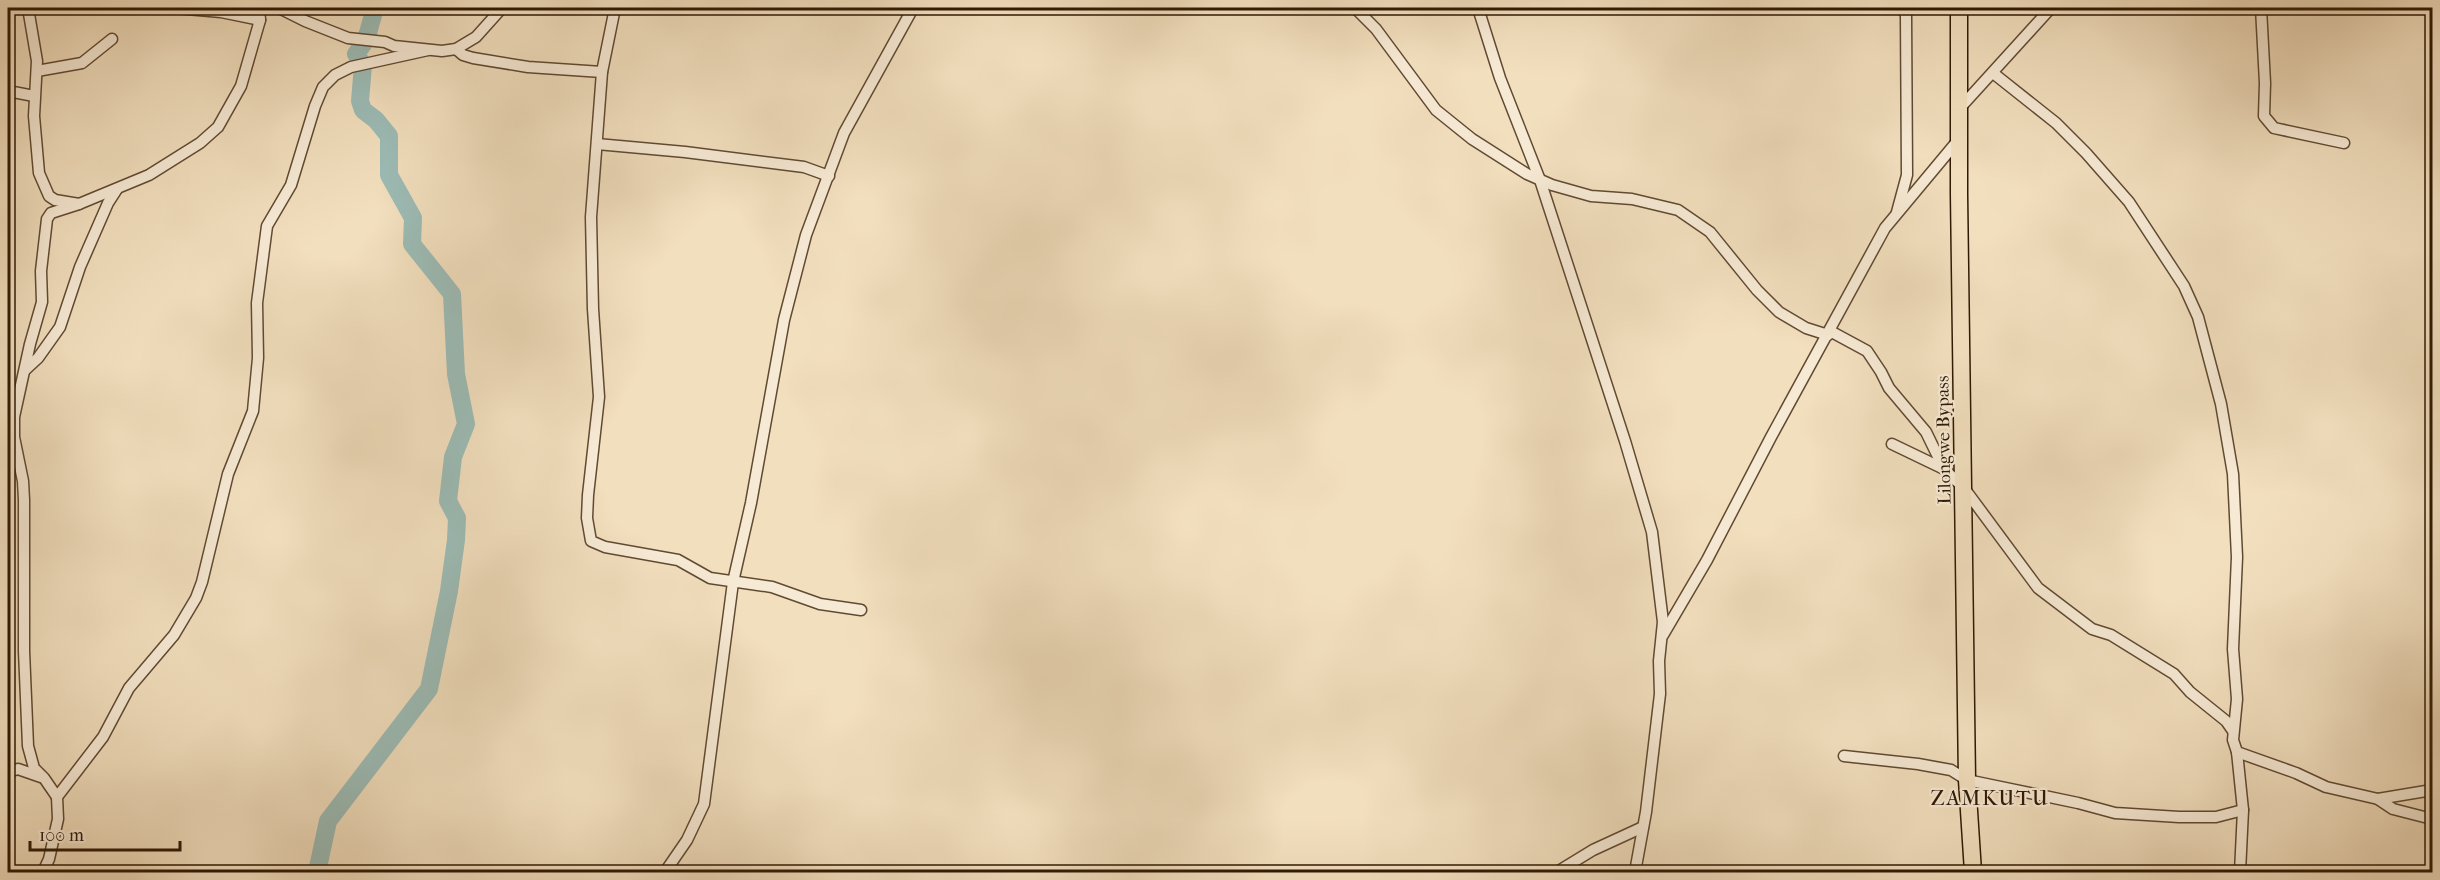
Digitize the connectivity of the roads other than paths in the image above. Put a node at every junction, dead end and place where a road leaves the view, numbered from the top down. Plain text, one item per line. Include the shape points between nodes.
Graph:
1 (28, 8) edge
2 (175, 8) edge
3 (259, 8) edge
4 (279, 8) edge
5 (502, 8) edge
6 (615, 8) edge
7 (913, 8) edge
8 (1355, 8) edge
9 (1478, 8) edge
10 (1902, 8) edge
11 (1959, 8) edge
12 (2051, 8) edge
13 (2261, 8) edge
14 (260, 20) junction
15 (111, 39) dead end
16 (456, 49) junction
17 (428, 50) junction
18 (37, 71) junction
19 (602, 72) junction
20 (1993, 73) junction
21 (8, 91) edge
22 (34, 96) junction
23 (1960, 108) junction
24 (1960, 137) junction
25 (2344, 143) dead end
26 (597, 144) junction
27 (830, 176) junction
28 (1540, 180) junction
29 (117, 189) junction
30 (79, 204) junction
31 (1896, 215) junction
32 (1829, 333) junction
33 (25, 370) junction
34 (1892, 444) dead end
35 (1944, 469) junction
36 (1964, 488) junction
37 (733, 582) junction
38 (861, 610) dead end
39 (1663, 636) junction
40 (2233, 731) junction
41 (2237, 752) junction
42 (1844, 756) dead end
43 (8, 772) edge
44 (44, 778) junction
45 (1967, 780) junction
46 (2433, 790) edge
47 (57, 797) junction
48 (2378, 799) junction
49 (2243, 810) junction
50 (2433, 819) edge
51 (1643, 827) junction
52 (43, 873) edge
53 (666, 873) edge
54 (1557, 873) edge
55 (1635, 873) edge
56 (1973, 873) edge
57 (2240, 873) edge

1 - 18 street
2 - 14 street
3 - 14 street
4 - 17 street via 348,38
5 - 16 street via 476,37
6 - 19 street
7 - 27 street via 844,133
8 - 28 street via 1449,122
9 - 28 street via 1500,78
10 - 31 street via 1906,15 1907,175
11 - 23 main road, Lilongwe Bypass
12 - 20 street
13 - 25 street via 2264,116 2274,128
14 - 29 street via 241,86 218,127 171,162
15 - 18 street via 82,63
16 - 17 street
16 - 19 street via 473,58 528,67
17 - 47 street via 351,67 335,75 324,87 291,185 267,226 257,303 258,358 253,411 228,474 196,598 174,635 124,696 103,737
18 - 22 street
19 - 26 street
20 - 23 street
20 - 40 street via 2056,123 2129,202 2184,286 2198,317 2221,404 2233,474 2233,649 2237,699
21 - 22 street
22 - 30 street via 39,173 49,196
23 - 24 main road, Lilongwe Bypass
24 - 31 street
24 - 36 main road, Lilongwe Bypass
26 - 27 street via 804,167
26 - 37 street via 591,217 599,397 588,495 591,541 678,560 710,578
27 - 37 street via 806,235 788,300
28 - 32 street via 1591,196 1632,199 1678,210 1710,232 1779,312 1806,328
28 - 39 street via 1652,532
29 - 30 street
29 - 33 street via 80,267 60,327
30 - 33 street via 51,213 47,219 42,302
31 - 32 street via 1885,228
32 - 35 street via 1867,351 1889,388 1926,432
32 - 39 street
33 - 44 street via 14,417 14,437 24,500 25,688 30,755 34,768
34 - 35 street
35 - 36 street
36 - 40 street via 2038,588 2092,629 2110,635 2174,674
36 - 45 main road, Lilongwe Bypass
37 - 38 street via 772,587 820,604
37 - 53 street via 704,804
39 - 51 street via 1660,694
40 - 41 street
41 - 48 street via 2326,787
41 - 49 street
42 - 45 street via 1951,770
43 - 44 street via 18,769
44 - 47 street
45 - 49 street via 2115,813 2216,817
45 - 56 main road, Lilongwe Bypass
46 - 48 street
47 - 52 street via 58,819
48 - 50 street via 2393,809
49 - 57 street
51 - 54 street via 1593,850
51 - 55 street

